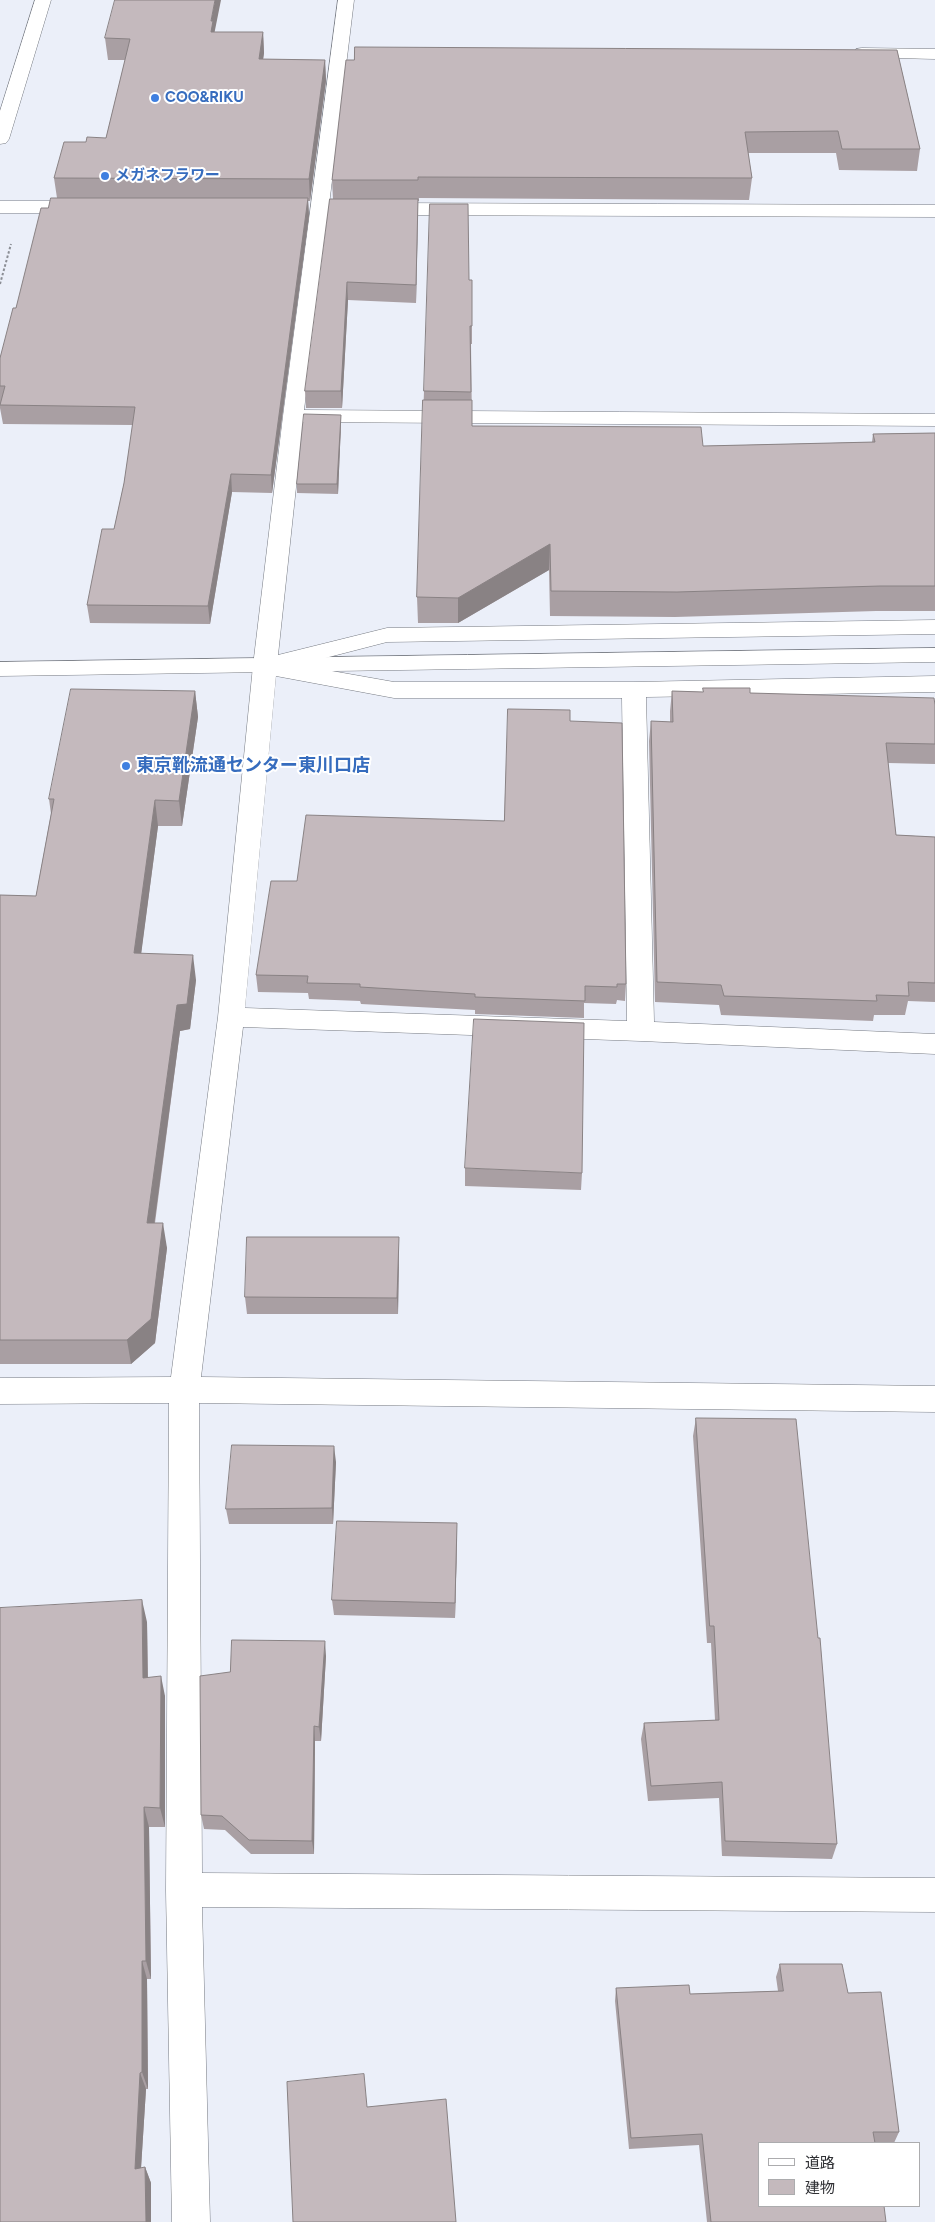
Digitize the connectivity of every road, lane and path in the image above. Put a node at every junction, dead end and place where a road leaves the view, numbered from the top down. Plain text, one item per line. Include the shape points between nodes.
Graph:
1 (43, 0) edge
2 (346, 0) edge
3 (341, 50) junction
4 (361, 50) edge
5 (846, 53) edge
6 (935, 54) edge
7 (0, 139) edge
8 (0, 206) edge
9 (106, 207) edge
10 (312, 208) junction
11 (341, 209) edge
12 (361, 209) edge
13 (935, 211) edge
14 (293, 416) junction
15 (935, 420) edge
16 (935, 626) edge
17 (927, 655) edge
18 (265, 666) junction
19 (0, 670) edge
20 (935, 684) edge
21 (634, 690) junction
22 (231, 1018) junction
23 (640, 1031) junction
24 (935, 1044) edge
25 (184, 1390) junction
26 (0, 1391) edge
27 (935, 1399) edge
28 (184, 1890) junction
29 (935, 1895) edge
30 (191, 2222) edge

1 - 7 street
2 - 3 street
3 - 4 street
3 - 10 street
5 - 6 street
8 - 9 street
10 - 11 street
10 - 14 street
12 - 13 street
14 - 15 street
14 - 18 street
16 - 18 street via 386,635
17 - 18 street
18 - 19 street
18 - 21 street via 394,690
18 - 22 street
20 - 21 street
21 - 23 street
22 - 23 street
22 - 25 street
23 - 24 street
25 - 26 street
25 - 27 street
25 - 28 street
28 - 29 street
28 - 30 street

